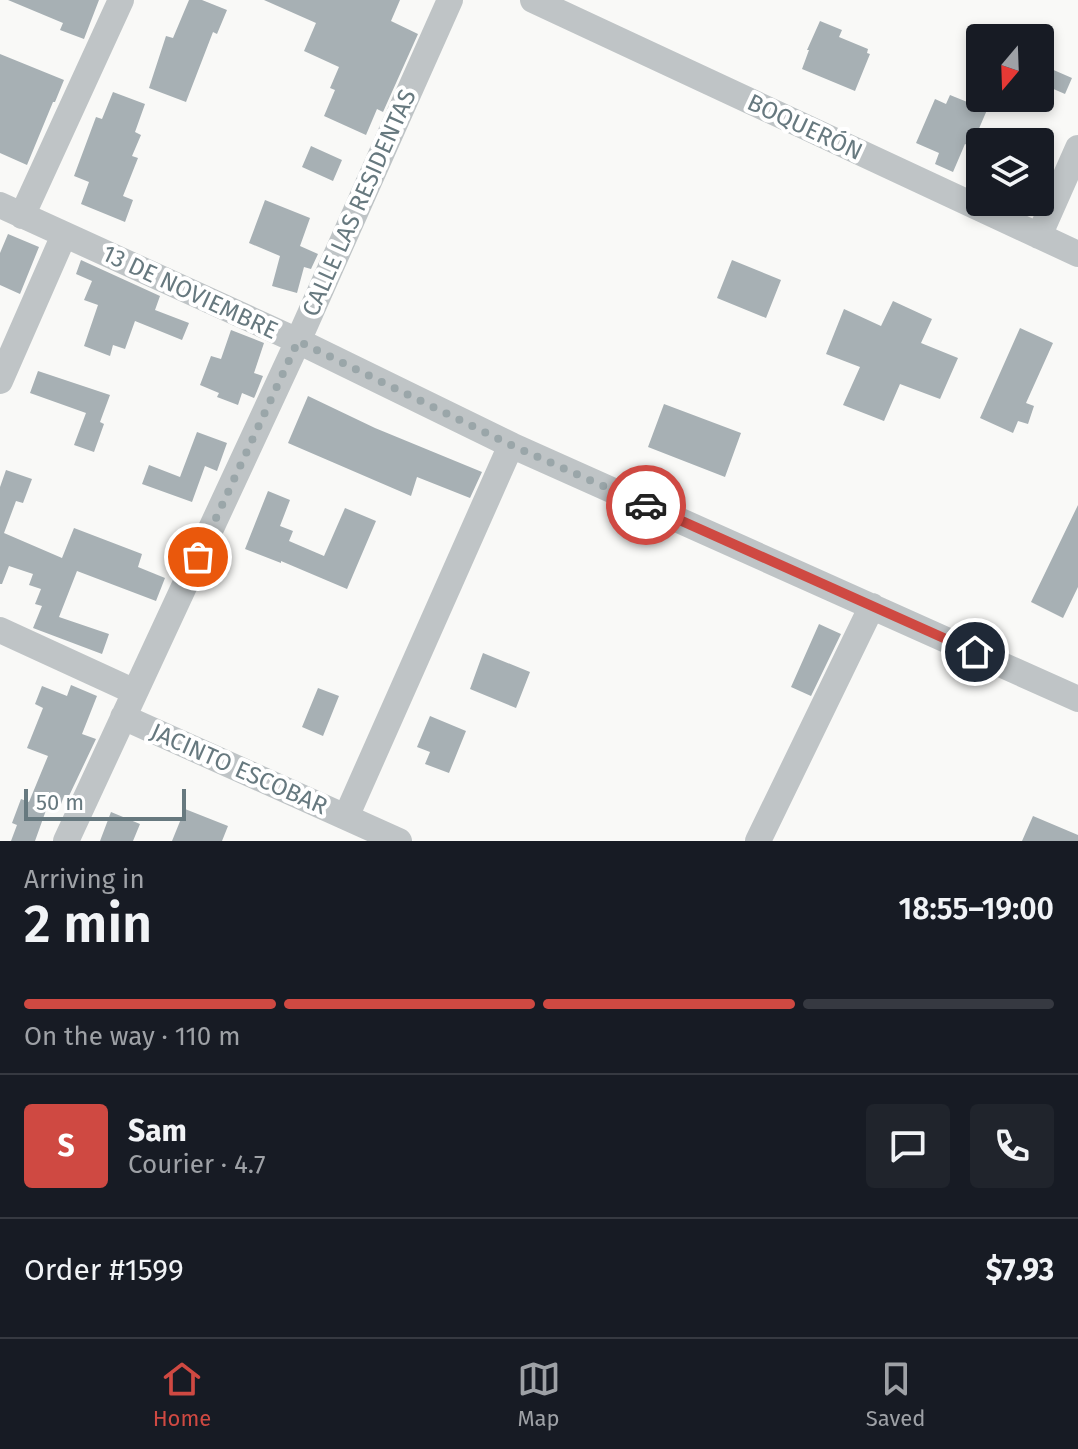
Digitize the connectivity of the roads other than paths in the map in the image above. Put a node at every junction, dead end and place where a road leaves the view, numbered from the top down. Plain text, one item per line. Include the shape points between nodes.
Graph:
1 (121, 0) edge
2 (450, 0) edge
3 (533, 0) edge
4 (1078, 148) edge
5 (11, 210) edge
6 (64, 235) junction
7 (1039, 236) junction
8 (1078, 254) edge
9 (298, 341) junction
10 (0, 381) edge
11 (511, 445) junction
12 (872, 606) junction
13 (0, 630) edge
14 (135, 692) junction
15 (1078, 699) edge
16 (123, 717) junction
17 (346, 817) junction
18 (66, 841) edge
19 (399, 841) edge
20 (758, 841) edge

1 - 5 street
2 - 9 street, CALLE LAS RESIDENTAS
3 - 7 street, BOQUERÓN
4 - 7 street
5 - 6 street, 13 DE NOVIEMBRE
6 - 9 street, 13 DE NOVIEMBRE
6 - 10 street
7 - 8 street, BOQUERÓN
9 - 11 street, 13 DE NOVIEMBRE
9 - 14 street, CALLE LAS RESIDENTAS
11 - 12 street, 13 DE NOVIEMBRE
11 - 17 street
12 - 15 street, 13 DE NOVIEMBRE
12 - 20 street
13 - 14 street, JACINTO ESCOBAR
14 - 16 street, CALLE LAS RESIDENTAS
16 - 17 street, JACINTO ESCOBAR
16 - 18 street, CALLE LAS RESIDENTAS
17 - 19 street, JACINTO ESCOBAR

